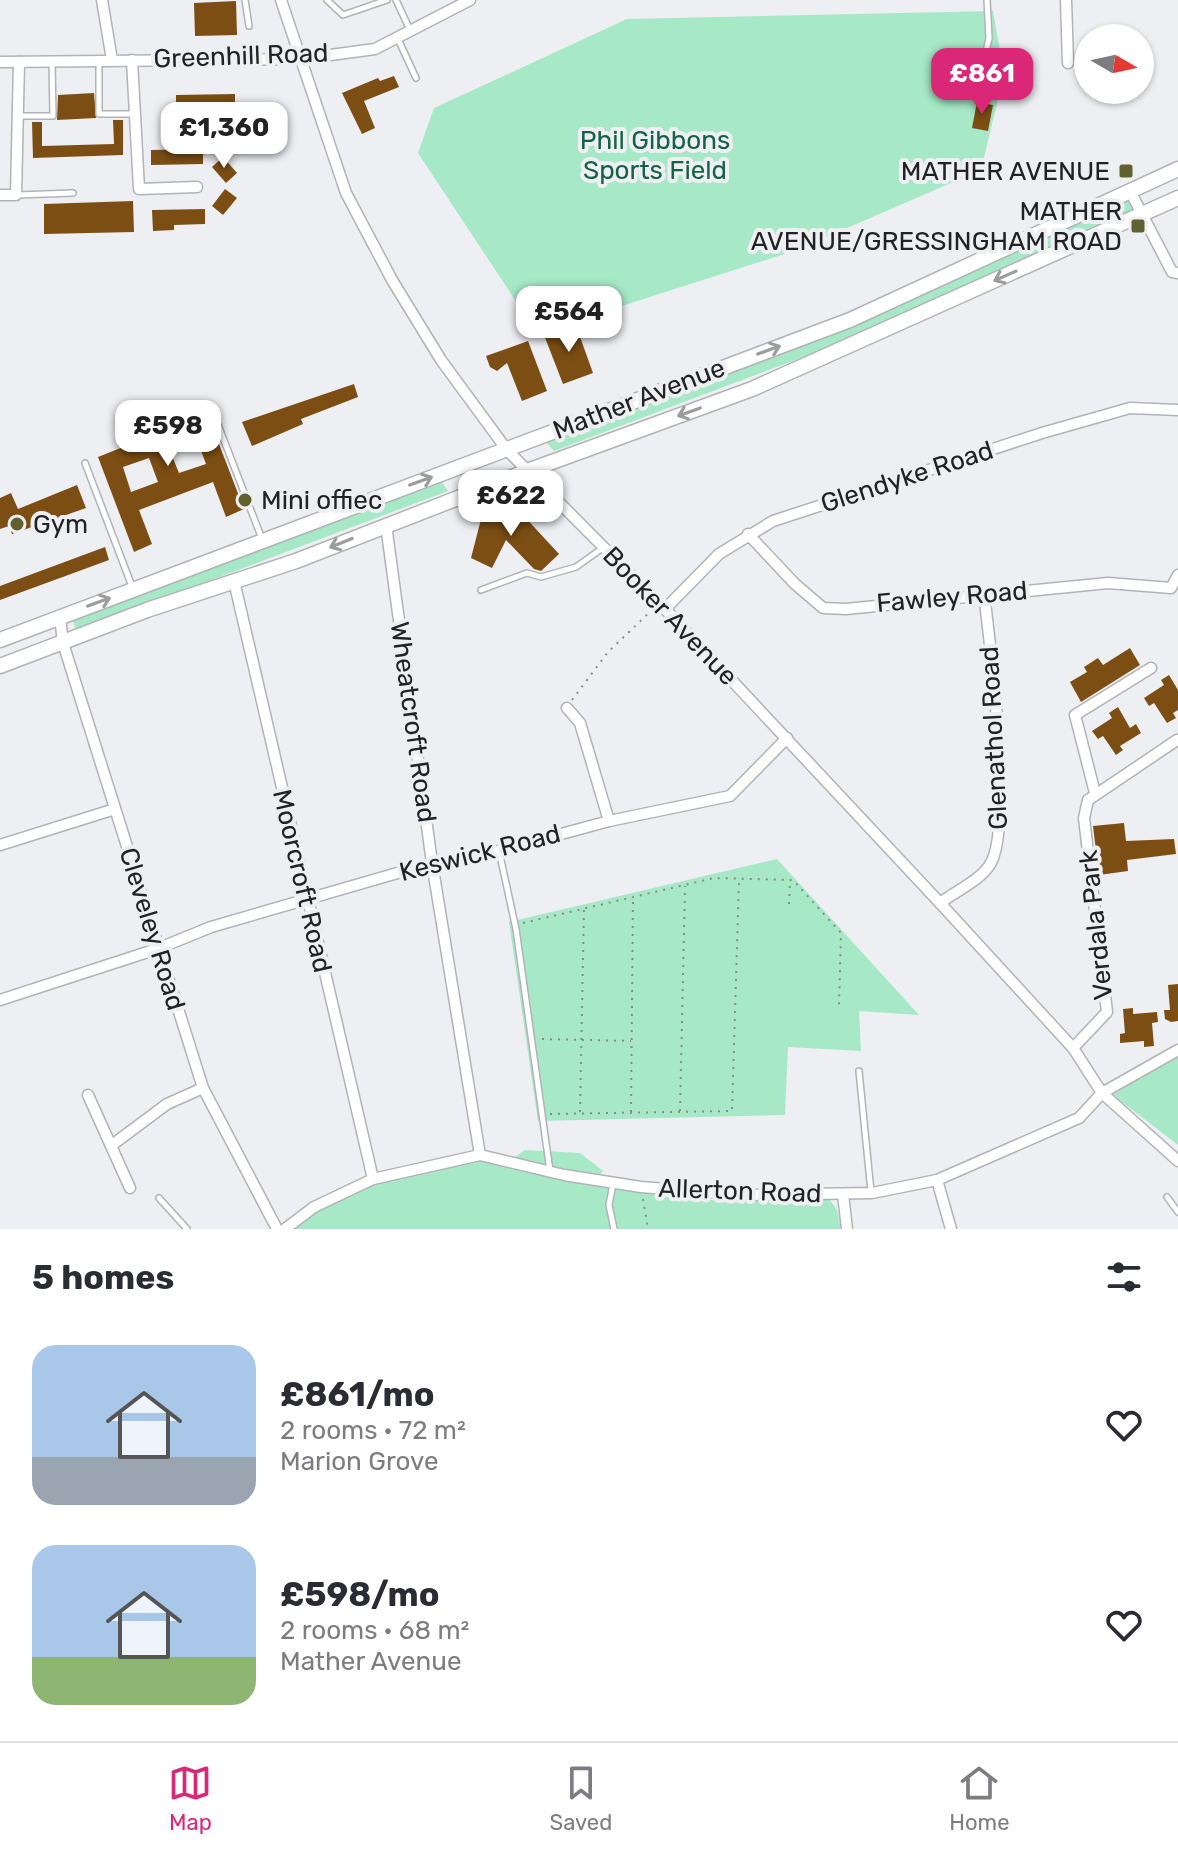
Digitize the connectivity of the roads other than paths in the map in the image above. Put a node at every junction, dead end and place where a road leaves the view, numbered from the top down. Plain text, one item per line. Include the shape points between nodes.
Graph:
1 (102, 0) edge
2 (245, 0) edge
3 (281, 0) edge
4 (327, 0) edge
5 (387, 0) edge
6 (396, 0) edge
7 (469, 0) edge
8 (987, 0) edge
9 (1066, 0) edge
10 (249, 26) dead end
11 (411, 31) junction
12 (397, 37) junction
13 (1, 59) edge
14 (301, 59) junction
15 (112, 60) junction
16 (132, 60) junction
17 (52, 61) junction
18 (99, 61) junction
19 (19, 62) junction
20 (1068, 63) dead end
21 (416, 78) dead end
22 (978, 89) dead end
23 (135, 114) junction
24 (18, 116) junction
25 (1178, 169) edge
26 (197, 187) dead end
27 (1130, 191) junction
28 (73, 193) dead end
29 (0, 195) edge
30 (16, 195) junction
31 (1178, 198) edge
32 (1142, 213) junction
33 (1178, 273) edge
34 (1178, 410) edge
35 (215, 417) dead end
36 (507, 450) junction
37 (85, 463) dead end
38 (530, 470) junction
39 (386, 525) junction
40 (748, 534) junction
41 (263, 542) junction
42 (604, 546) junction
43 (1178, 575) edge
44 (234, 581) junction
45 (134, 590) junction
46 (481, 590) dead end
47 (984, 594) junction
48 (662, 606) junction
49 (60, 617) junction
50 (0, 640) edge
51 (63, 643) junction
52 (0, 666) edge
53 (1151, 668) dead end
54 (567, 708) road end
55 (787, 738) junction
56 (1177, 740) edge
57 (1095, 793) junction
58 (115, 809) junction
59 (609, 821) junction
60 (0, 845) edge
61 (499, 851) junction
62 (432, 863) junction
63 (306, 900) junction
64 (940, 903) junction
65 (157, 949) junction
66 (0, 1000) edge
67 (1073, 1048) junction
68 (1178, 1050) edge
69 (859, 1071) dead end
70 (203, 1088) junction
71 (1102, 1093) junction
72 (88, 1095) dead end
73 (112, 1145) junction
74 (480, 1155) junction
75 (1178, 1161) edge
76 (550, 1172) junction
77 (373, 1179) junction
78 (937, 1180) junction
79 (614, 1183) junction
80 (130, 1188) dead end
81 (872, 1193) junction
82 (843, 1194) junction
83 (1167, 1197) dead end
84 (159, 1198) dead end
85 (1178, 1211) edge
86 (187, 1229) edge
87 (277, 1229) edge
88 (285, 1229) edge
89 (614, 1229) edge
90 (847, 1229) edge
91 (951, 1229) edge

1 - 15 street
2 - 10 lane
3 - 14 street, Booker Avenue
4 - 5 lane via 343,15
6 - 11 lane
7 - 11 street, Greenhill Road
8 - 22 lane via 989,38
9 - 20 street
11 - 12 street, Greenhill Road
12 - 14 street, Greenhill Road via 375,49
12 - 21 lane
13 - 19 street, Greenhill Road
14 - 16 street, Greenhill Road
14 - 36 street, Booker Avenue via 346,193 365,230 441,360
15 - 16 street, Greenhill Road
15 - 18 street, Greenhill Road
16 - 23 street
17 - 18 street, Greenhill Road
17 - 19 street, Greenhill Road
17 - 24 lane via 53,116
18 - 23 lane via 99,114
19 - 24 street
23 - 26 street via 139,189
24 - 30 street
25 - 27 main road, Mather Avenue
27 - 32 street
36 -> 27 main road, Mather Avenue via 850,320
28 - 30 lane
29 - 30 street
31 - 32 main road, Mather Avenue
32 - 33 street via 1172,272
32 -> 38 main road, Mather Avenue via 752,389
34 - 40 street, Glendyke Road via 1130,408 1042,433 773,521
35 - 41 lane
36 - 38 street, Booker Avenue
41 -> 36 main road, Mather Avenue
37 - 45 lane
38 - 39 main road, Mather Avenue
38 - 42 street, Booker Avenue
39 -> 44 main road, Mather Avenue
39 - 62 street, Wheatcroft Road
40 - 47 street, Fawley Road via 823,608
40 - 48 street, Glendyke Road
41 - 45 main road, Mather Avenue
42 - 46 lane via 576,567 541,577 527,573
42 - 48 street, Booker Avenue
43 - 47 street, Fawley Road via 1171,588 1108,583
44 - 51 main road, Mather Avenue
44 - 63 street, Moorcroft Road
49 -> 45 main road, Mather Avenue
47 - 64 street, Glenathol Road via 996,699 1000,839 989,867
48 - 55 street, Booker Avenue
49 - 50 main road, Mather Avenue
49 - 51 street, Cleveley Road
51 - 52 main road, Mather Avenue
51 - 58 street, Cleveley Road
53 - 57 street, Verdala Park via 1075,715
54 - 59 street via 580,723
55 - 59 street, Keswick Road via 730,796
55 - 64 street, Booker Avenue
56 - 57 street
57 - 67 street, Verdala Park via 1084,818 1107,1012
58 - 60 street
58 - 65 street, Cleveley Road
59 - 61 street, Keswick Road
61 - 62 street, Keswick Road
61 - 76 lane
62 - 63 street, Keswick Road
62 - 74 street, Wheatcroft Road
63 - 65 street, Keswick Road via 211,927
63 - 77 street, Moorcroft Road
64 - 67 street, Booker Avenue
65 - 66 street, Keswick Road
65 - 70 street, Cleveley Road
67 - 71 street, Booker Avenue
68 - 71 street, Allerton Road
69 - 81 lane
70 - 73 street via 167,1104
70 - 87 street, Cleveley Road
71 - 75 street, Booker Avenue
71 - 78 street, Allerton Road via 1079,1118
72 - 73 street
73 - 80 street
74 - 76 street, Allerton Road
74 - 77 street, Allerton Road
76 - 79 street, Allerton Road
77 - 88 street, Allerton Road via 314,1207
78 - 81 street, Allerton Road
78 - 91 street
79 - 82 street, Allerton Road via 746,1195
79 - 89 lane via 609,1205
81 - 82 street, Allerton Road
82 - 90 street
83 - 85 lane
84 - 86 lane

